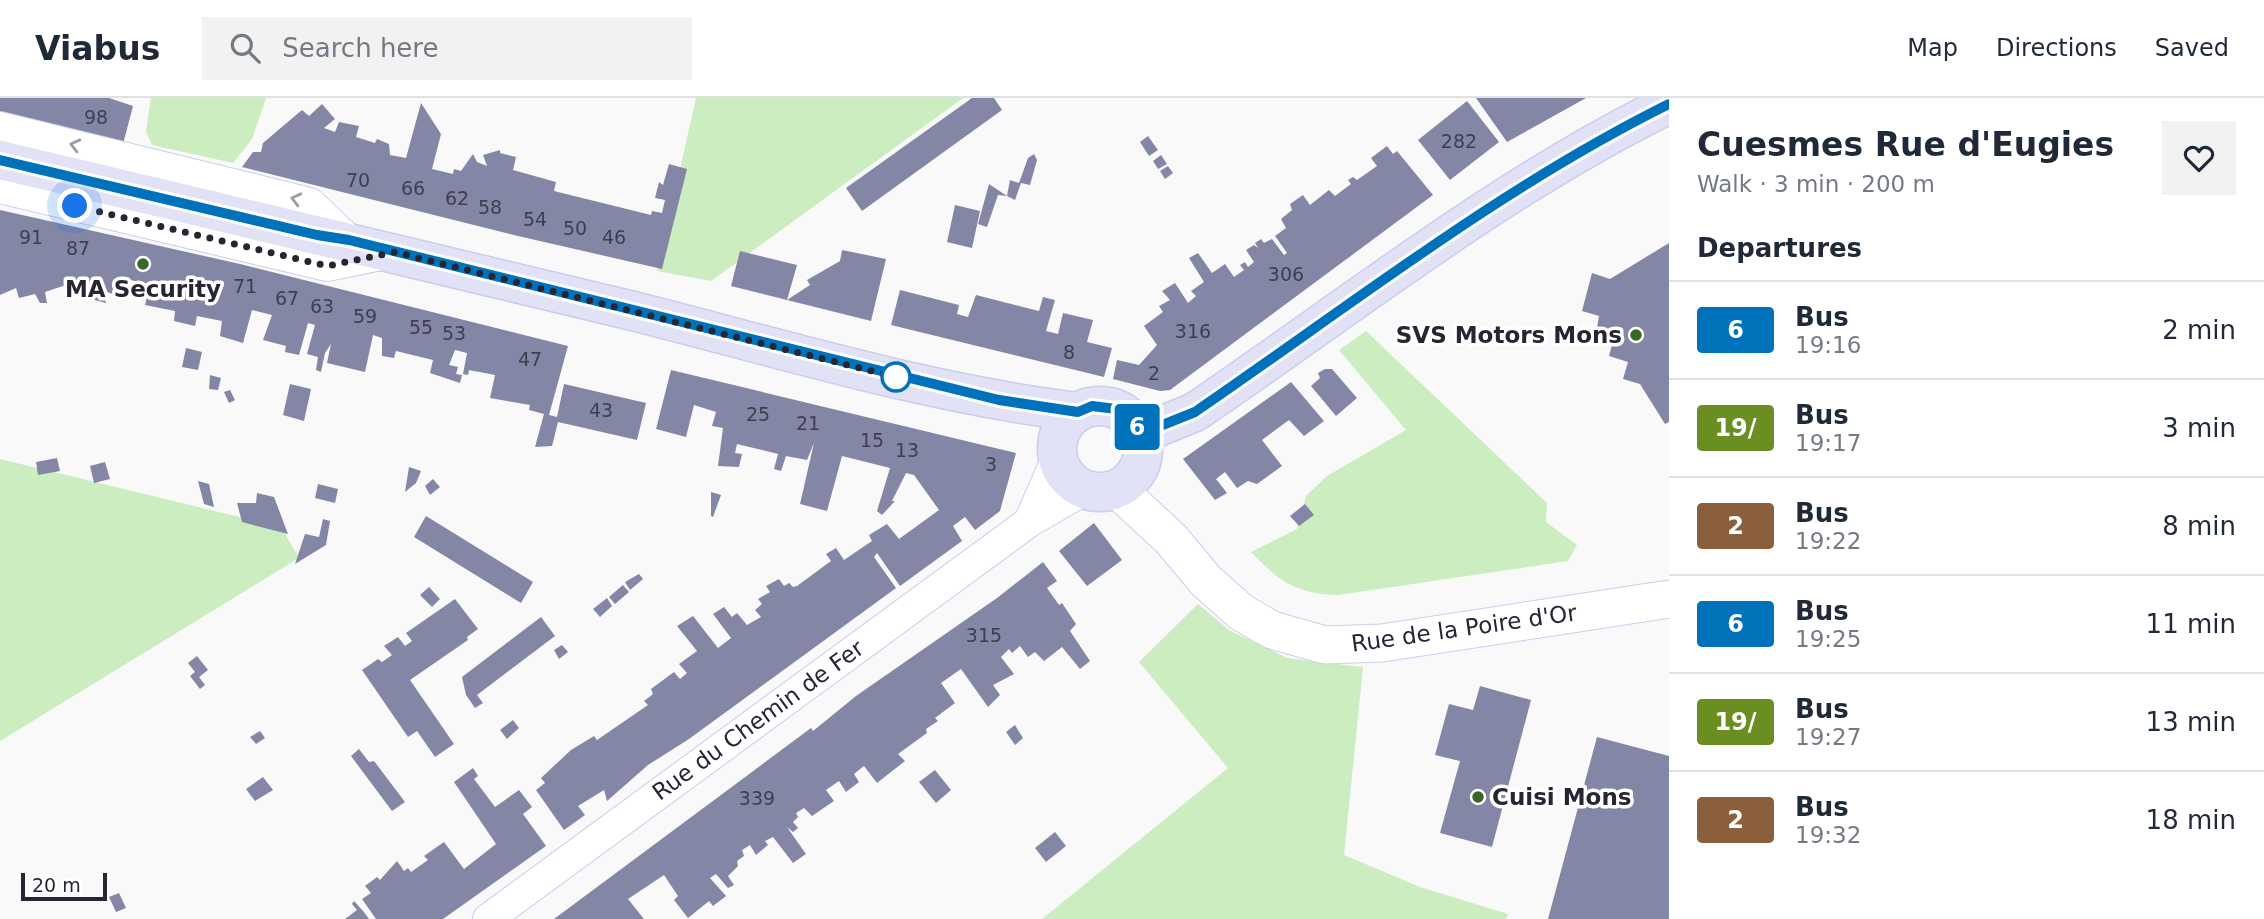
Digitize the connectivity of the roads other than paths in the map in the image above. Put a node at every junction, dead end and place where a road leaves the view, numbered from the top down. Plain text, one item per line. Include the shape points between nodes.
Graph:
1 (1669, 104) edge
2 (0, 127) edge
3 (0, 160) edge
4 (0, 187) edge
5 (333, 238) junction
6 (395, 252) junction
7 (1140, 434) junction
8 (1065, 435) junction
9 (1112, 485) junction
10 (1029, 522) junction
11 (1669, 599) edge
12 (488, 919) edge

1 - 7 main road via 1619,128 1505,196 1195,412
5 -> 2 street via 310,203
3 - 5 main road
4 - 6 street via 327,266
5 - 6 main road
6 - 8 main road via 1026,405
7 - 8 main road via 1133,421 1116,409 1092,406
7 - 9 main road via 1141,462
8 - 9 main road via 1063,472
8 - 10 street
9 - 10 street, Rue du Chemin de Fer
9 - 11 street, Rue de la Poire d'Or via 1241,612 1272,629 1325,645 1382,643
10 - 12 street, Rue du Chemin de Fer

